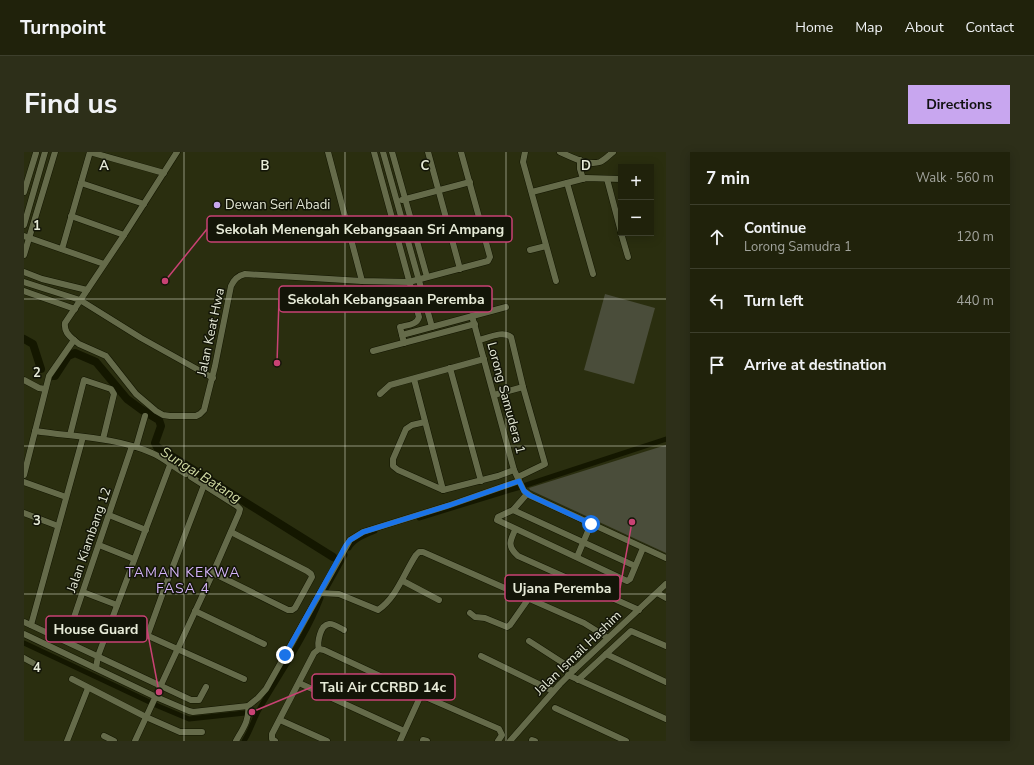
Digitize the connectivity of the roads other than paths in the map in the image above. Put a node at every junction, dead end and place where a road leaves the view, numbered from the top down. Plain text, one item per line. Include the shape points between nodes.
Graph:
1 (55, 152) edge
2 (90, 152) edge
3 (177, 152) edge
4 (328, 152) edge
5 (374, 152) edge
6 (383, 152) edge
7 (392, 152) edge
8 (428, 152) edge
9 (461, 152) edge
10 (525, 152) edge
11 (560, 152) edge
12 (613, 152) edge
13 (34, 153) edge
14 (45, 154) edge
15 (580, 160) junction
16 (164, 173) junction
17 (583, 179) junction
18 (607, 179) junction
19 (618, 179) edge
20 (470, 182) junction
21 (81, 183) junction
22 (567, 183) junction
23 (439, 190) junction
24 (24, 192) edge
25 (532, 192) junction
26 (405, 199) junction
27 (397, 201) junction
28 (388, 203) junction
29 (144, 204) junction
30 (71, 216) junction
31 (618, 221) edge
32 (24, 225) edge
33 (124, 234) junction
34 (622, 236) edge
35 (27, 238) edge
36 (546, 246) junction
37 (62, 249) junction
38 (530, 250) dead end
39 (24, 255) edge
40 (628, 257) dead end
41 (104, 264) junction
42 (460, 268) junction
43 (24, 272) edge
44 (592, 274) dead end
45 (427, 277) junction
46 (419, 279) junction
47 (362, 281) junction
48 (556, 281) dead end
49 (24, 282) edge
50 (409, 282) junction
51 (46, 289) junction
52 (87, 290) junction
53 (383, 291) dead end
54 (412, 291) junction
55 (24, 292) edge
56 (43, 297) junction
57 (80, 300) junction
58 (506, 307) dead end
59 (75, 309) junction
60 (472, 316) junction
61 (475, 324) junction
62 (432, 327) junction
63 (402, 335) junction
64 (74, 340) junction
65 (479, 340) junction
66 (404, 343) junction
67 (373, 351) dead end
68 (484, 359) junction
69 (450, 368) junction
70 (212, 378) junction
71 (414, 379) junction
72 (24, 380) edge
73 (41, 386) junction
74 (523, 387) junction
75 (380, 394) dead end
76 (494, 395) junction
77 (145, 416) dead end
78 (425, 422) junction
79 (35, 431) junction
80 (70, 435) junction
81 (83, 437) junction
82 (103, 439) junction
83 (134, 446) junction
84 (170, 465) junction
85 (514, 470) junction
86 (24, 475) edge
87 (481, 480) junction
88 (519, 481) junction
89 (24, 482) edge
90 (204, 485) junction
91 (443, 490) junction
92 (526, 492) junction
93 (66, 497) junction
94 (513, 510) junction
95 (24, 513) edge
96 (109, 515) junction
97 (591, 524) junction
98 (58, 526) junction
99 (146, 530) junction
100 (516, 530) junction
101 (230, 532) junction
102 (583, 542) junction
103 (99, 545) junction
104 (644, 548) junction
105 (577, 557) junction
106 (666, 558) edge
107 (134, 560) junction
108 (635, 566) junction
109 (213, 573) junction
110 (402, 581) junction
111 (666, 584) edge
112 (83, 592) junction
113 (320, 593) junction
114 (657, 593) junction
115 (529, 598) junction
116 (666, 598) edge
117 (439, 600) dead end
118 (117, 605) junction
119 (639, 610) junction
120 (195, 611) junction
121 (470, 613) dead end
122 (24, 622) edge
123 (31, 625) junction
124 (135, 630) dead end
125 (344, 630) dead end
126 (24, 634) edge
127 (148, 634) junction
128 (608, 638) junction
129 (529, 641) dead end
130 (66, 642) junction
131 (264, 644) dead end
132 (666, 646) edge
133 (178, 648) junction
134 (319, 649) junction
135 (606, 654) junction
136 (98, 656) junction
137 (481, 656) dead end
138 (24, 658) edge
139 (33, 663) dead end
140 (96, 668) junction
141 (574, 670) junction
142 (568, 675) junction
143 (72, 679) dead end
144 (244, 679) dead end
145 (578, 680) junction
146 (666, 682) edge
147 (299, 683) junction
148 (161, 686) junction
149 (206, 687) dead end
150 (88, 688) junction
151 (553, 691) junction
152 (421, 696) junction
153 (155, 699) junction
154 (248, 706) junction
155 (555, 708) dead end
156 (665, 716) edge
157 (146, 717) junction
158 (280, 720) junction
159 (202, 732) dead end
160 (404, 732) junction
161 (104, 736) dead end
162 (68, 741) edge
163 (114, 741) edge
164 (135, 741) edge
165 (236, 741) edge
166 (275, 741) edge
167 (326, 741) edge
168 (400, 741) edge
169 (498, 741) edge
170 (510, 741) edge
171 (626, 741) edge

1 - 35 street
2 - 16 street
2 - 21 street
3 - 16 street
4 - 47 street
5 - 28 street
6 - 27 street
7 - 26 street
8 - 23 street
9 - 20 street, Jalan Keat Hwa
10 - 25 street via 523,162
11 - 15 street
12 - 15 street via 601,161
13 - 14 street
13 - 24 street
14 - 32 street
15 - 17 street
16 - 29 street
17 - 18 street
17 - 22 street
18 - 19 street
18 - 31 street
20 - 23 street
20 - 42 street, Jalan Keat Hwa via 490,257 488,261
21 - 29 street
21 - 30 street
22 - 25 street
22 - 44 street
23 - 26 street
23 - 42 street
25 - 36 street
26 - 27 street
26 - 45 street
27 - 28 street
27 - 46 street
28 - 50 street
29 - 33 street
30 - 33 street
30 - 37 street
33 - 41 street
34 - 40 street
35 - 37 street
35 - 39 street
36 - 38 street
36 - 48 street
37 - 41 street
41 - 52 street
42 - 45 street, Jalan Keat Hwa
43 - 52 street
45 - 46 street, Jalan Keat Hwa
46 - 50 street, Jalan Keat Hwa
46 - 62 street
47 - 50 street, Jalan Keat Hwa
47 - 70 street, Jalan Keat Hwa via 245,274 236,278 231,286
49 - 51 street
50 - 54 street
51 - 56 street
51 - 57 street
52 - 57 street
53 - 54 street
54 - 63 street via 419,317 416,323 400,327
55 - 56 street
56 - 59 street
57 - 59 street
57 - 70 street
58 - 60 street
59 - 64 street via 65,323 69,336
60 - 61 street, Lorong Samudera 1
60 - 62 street
61 - 65 street, Lorong Samudera 1
61 - 66 street
62 - 63 street
63 - 66 street
64 - 70 street, Jalan Keat Hwa via 106,356 136,394 163,415 200,414 204,410
64 - 73 street
65 - 68 street, Lorong Samudera 1
65 - 74 street via 503,334 511,337
66 - 67 street
68 - 69 street
68 - 76 street, Lorong Samudera 1
69 - 71 street
69 - 87 street
71 - 75 street via 390,385
71 - 78 street
72 - 73 street
73 - 79 street
74 - 76 street
74 - 88 street via 544,464
76 - 85 street, Lorong Samudera 1
77 - 83 street, Jalan Kiambang 12
78 - 91 street
78 - 91 street via 406,429 392,463 398,470
79 - 80 street
79 - 86 street
80 - 81 street
80 - 82 street via 84,380 111,389 114,394
81 - 82 street
81 - 93 street
82 - 83 street
83 - 84 street via 154,454
83 - 96 street, Jalan Kiambang 12
84 - 90 street
84 - 99 street
85 - 87 street
85 - 88 street, Lorong Samudera 1
87 - 91 street
88 - 92 street, Lorong Samudera 1
88 - 113 street via 355,536 346,545
89 - 93 street
90 - 101 street via 240,509
90 - 127 street
92 - 94 street
92 - 97 street
93 - 98 street
94 - 100 street via 498,516 497,520
94 - 102 street
95 - 98 street
96 - 99 street
96 - 103 street, Jalan Kiambang 12
97 - 102 street
97 - 104 street
98 - 123 street
99 - 107 street
100 - 105 street
100 - 119 street via 510,546 518,556
101 - 109 street
101 - 109 street via 307,570 312,577 295,608 288,610
102 - 105 street
102 - 108 street
103 - 107 street
103 - 112 street, Jalan Kiambang 12
104 - 106 street
104 - 108 street
105 - 108 street via 626,581 630,580
107 - 118 street
109 - 120 street
110 - 113 street via 378,610 339,594
110 - 115 street via 416,555 423,552
110 - 117 street
111 - 114 street, Jalan Ismail Hashim
112 - 118 street
112 - 130 street, Jalan Kiambang 12
113 - 154 street via 266,689
114 - 116 street
114 - 119 street, Jalan Ismail Hashim
115 - 121 street via 506,627
115 - 128 street via 584,623
118 - 136 street
119 - 128 street, Jalan Ismail Hashim
120 - 131 street
120 - 133 street
122 - 123 street
123 - 130 street
124 - 127 street
125 - 134 street via 327,624 321,630
126 - 140 street
127 - 133 street
128 - 141 street, Jalan Ismail Hashim
129 - 141 street
130 - 136 street
132 - 135 street via 631,632
133 - 144 street
133 - 148 street
134 - 147 street via 314,653
134 - 152 street
135 - 145 street
135 - 146 street
136 - 140 street
136 - 148 street
137 - 151 street
138 - 139 street
140 - 153 street
141 - 142 street, Jalan Ismail Hashim
142 - 145 street
142 - 151 street, Jalan Ismail Hashim
143 - 150 street
145 - 156 street
147 - 158 street
147 - 160 street
148 - 149 street via 196,701 201,698
148 - 153 street
150 - 157 street
150 - 162 street
151 - 170 street, Jalan Ismail Hashim
152 - 160 street
152 - 169 street via 499,729 502,735
153 - 154 street via 193,712
153 - 157 street
154 - 165 street via 247,721
155 - 171 street
157 - 159 street via 180,732
157 - 164 street
158 - 166 street via 272,734
158 - 167 street
160 - 168 street
161 - 163 street

